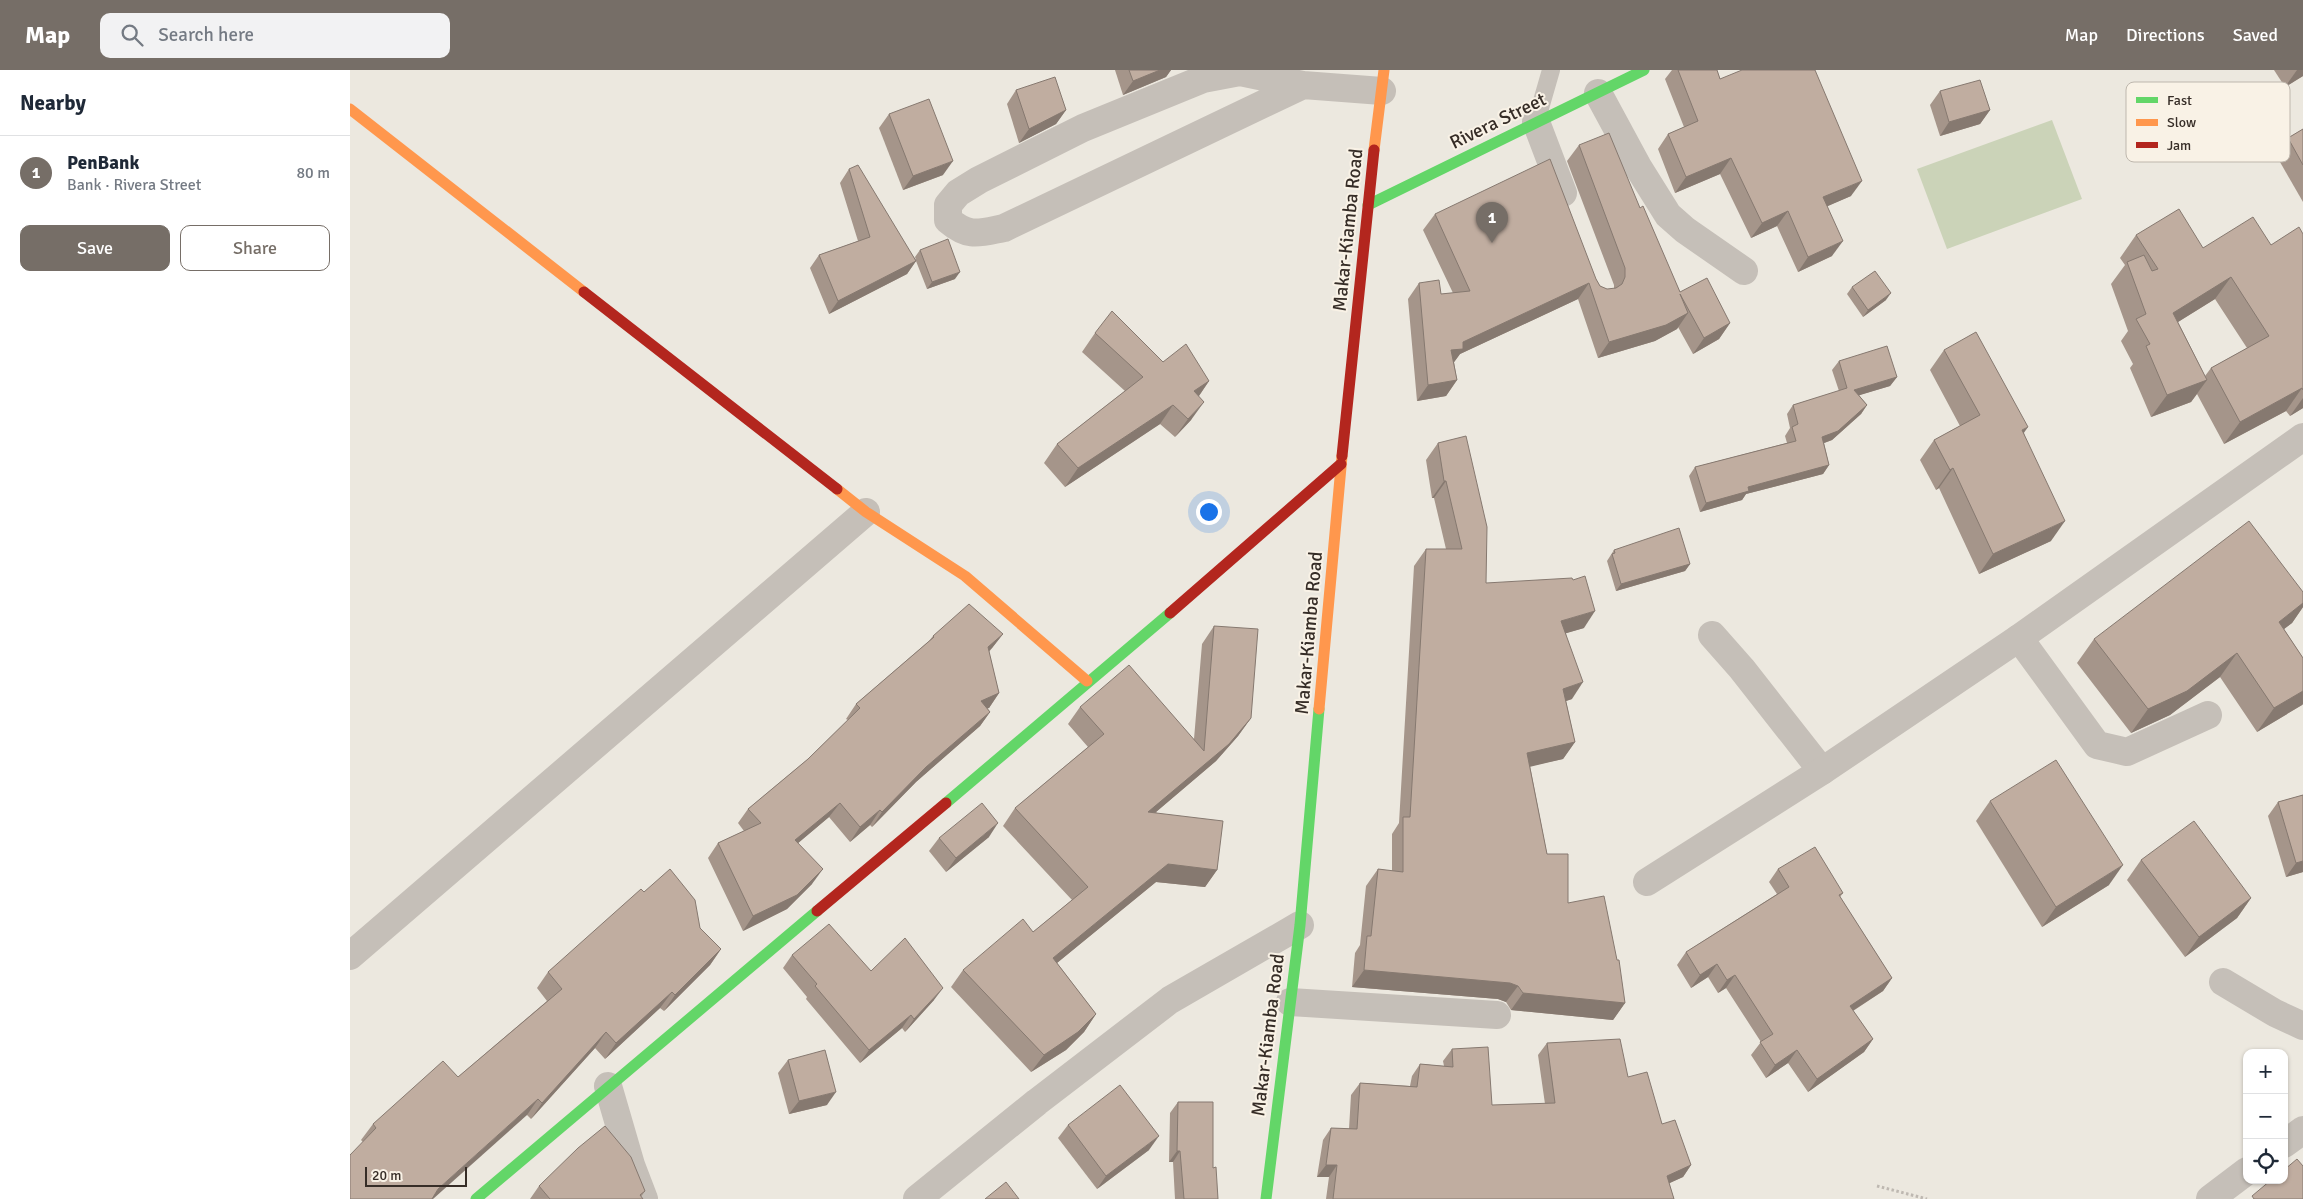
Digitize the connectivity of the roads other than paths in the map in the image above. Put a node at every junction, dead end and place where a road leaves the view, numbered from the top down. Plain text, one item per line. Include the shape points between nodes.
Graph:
1 (1551, 70) edge
2 (1644, 70) edge
3 (1383, 81) edge
4 (1303, 85) junction
5 (1598, 93) junction
6 (350, 108) edge
7 (1536, 122) junction
8 (1368, 204) junction
9 (1571, 215) edge
10 (1744, 271) dead end
11 (2303, 437) edge
12 (1342, 464) junction
13 (866, 512) junction
14 (1712, 635) dead end
15 (2019, 638) junction
16 (1086, 681) junction
17 (2208, 715) dead end
18 (1822, 771) junction
19 (1647, 882) dead end
20 (1300, 925) junction
21 (350, 956) edge
22 (2223, 982) dead end
23 (1290, 1002) junction
24 (1497, 1015) dead end
25 (2303, 1026) edge
26 (608, 1086) junction
27 (2303, 1130) edge
28 (2288, 1141) edge
29 (2243, 1174) edge
30 (476, 1199) edge
31 (644, 1199) edge
32 (916, 1199) edge
33 (1266, 1199) edge
34 (2210, 1199) edge

1 - 7 lane
2 - 5 street, Rivera Street
3 - 4 street
3 - 8 street, Makar-Kiamba Road
4 - 4 street via 1240,72 1203,80 1083,128 980,180 958,194 948,205 948,220 959,229 974,234 1004,228
5 - 7 street, Rivera Street
5 - 10 street via 1668,215
6 - 13 street
7 - 8 street, Rivera Street
7 - 9 street
8 - 12 street, Makar-Kiamba Road
11 - 15 street
12 - 16 street
12 - 20 street, Makar-Kiamba Road
13 - 16 street via 966,576
13 - 21 street
14 - 18 street
15 - 17 street via 2097,745 2126,752
15 - 18 street
16 - 26 street
18 - 19 street
20 - 23 street, Makar-Kiamba Road
20 - 32 street via 1170,1000
22 - 25 street via 2274,1013
23 - 24 street
23 - 33 street, Makar-Kiamba Road
26 - 30 street
26 - 31 street
27 - 28 street
29 - 34 street

